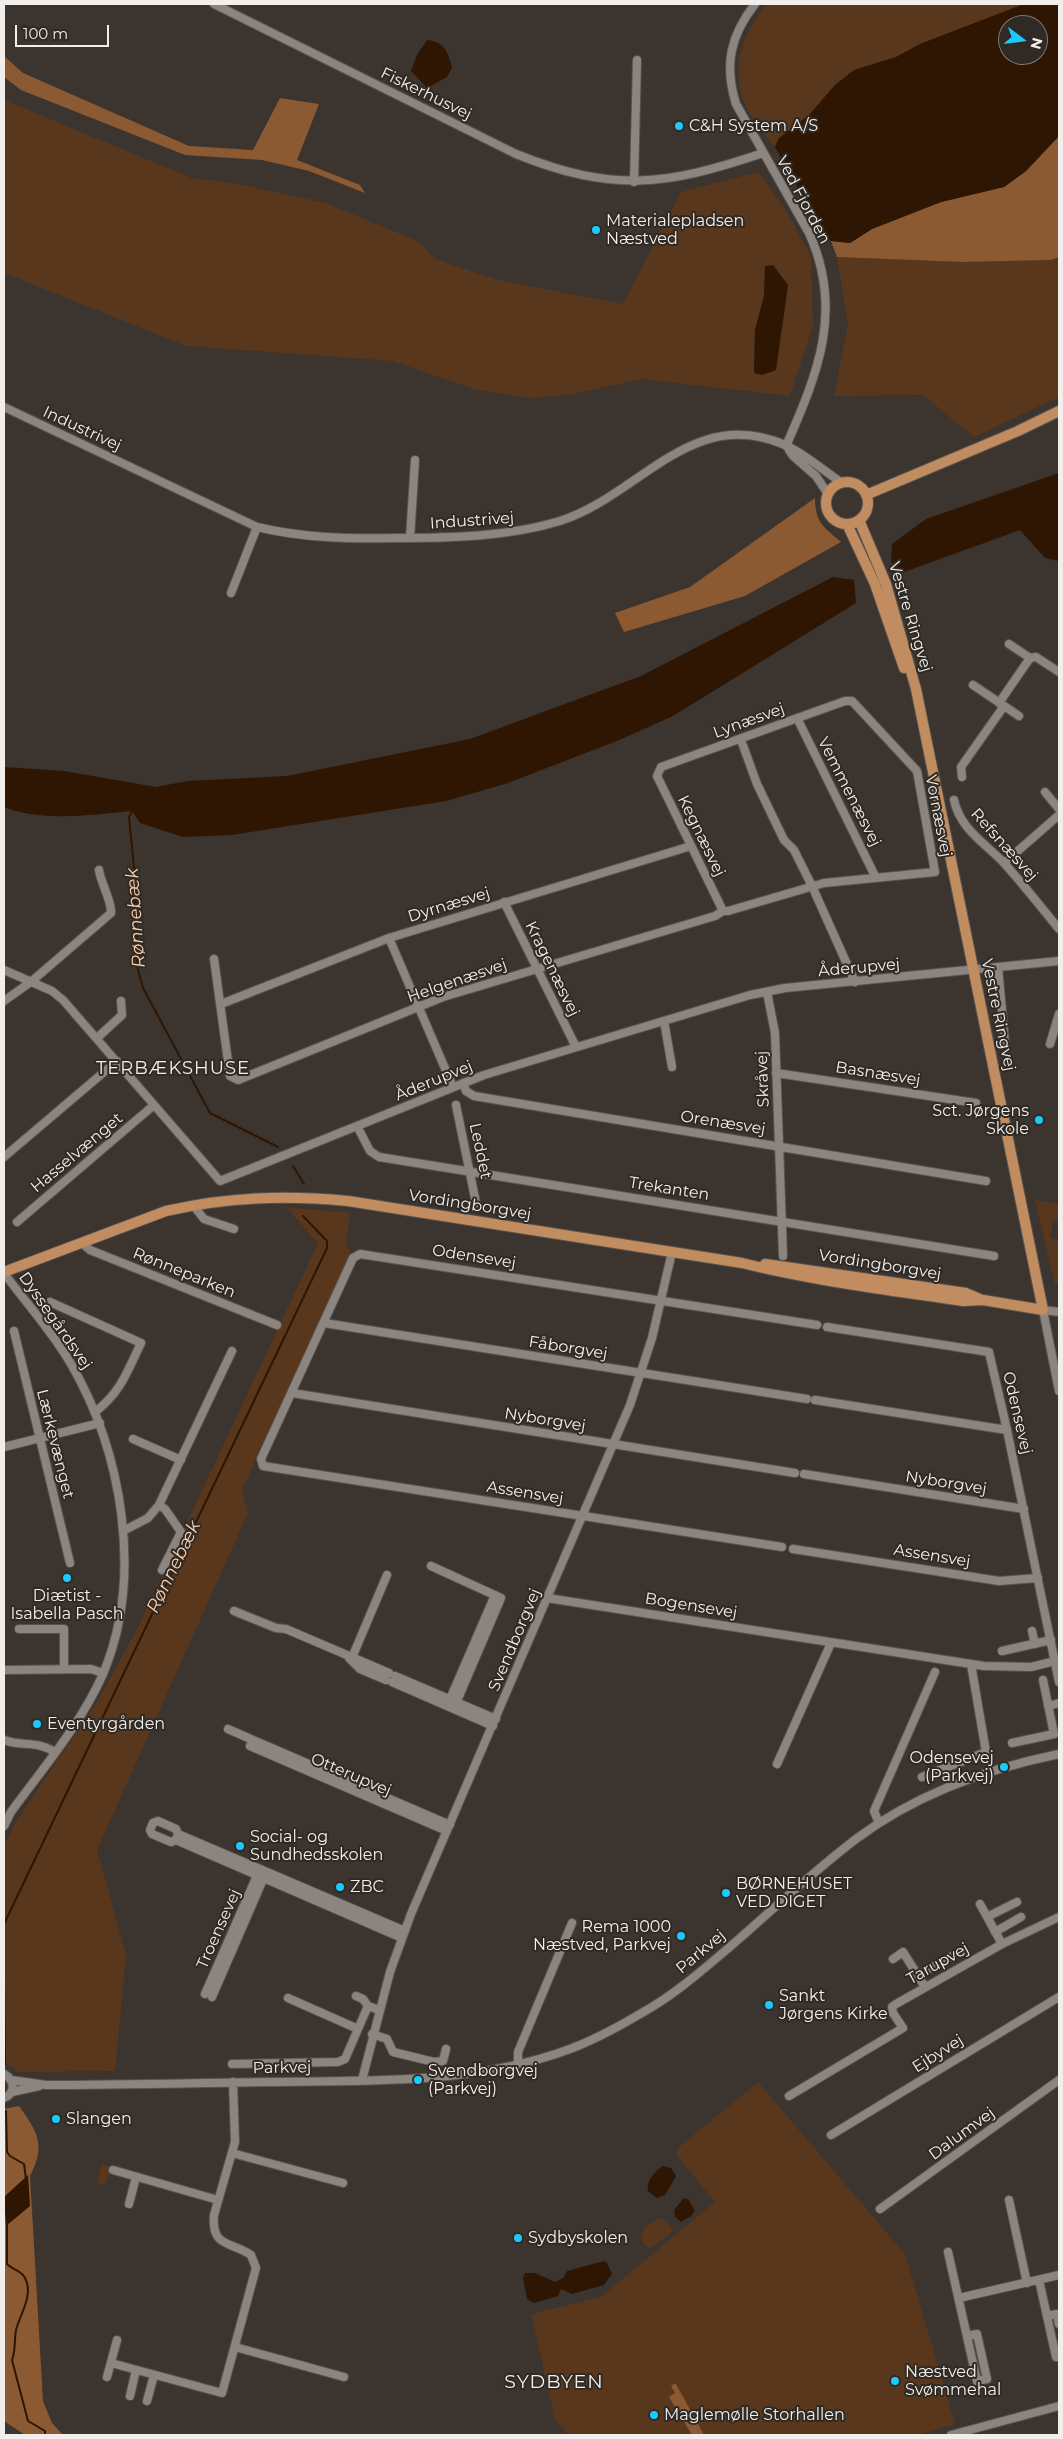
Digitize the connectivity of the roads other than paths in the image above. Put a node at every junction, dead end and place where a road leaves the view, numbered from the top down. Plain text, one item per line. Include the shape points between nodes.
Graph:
1 (214, 4) edge
2 (756, 4) edge
3 (636, 60) dead end
4 (763, 153) junction
5 (634, 182) junction
6 (4, 407) edge
7 (1059, 411) edge
8 (786, 446) junction
9 (416, 460) dead end
10 (842, 483) junction
11 (828, 494) junction
12 (866, 495) junction
13 (859, 520) junction
14 (846, 524) junction
15 (257, 527) junction
16 (410, 538) junction
17 (231, 593) dead end
18 (1009, 644) dead end
19 (1030, 658) junction
20 (1059, 672) edge
21 (973, 685) dead end
22 (852, 701) joint
23 (1002, 704) junction
24 (1019, 716) dead end
25 (797, 718) junction
26 (923, 726) junction
27 (741, 740) junction
28 (657, 772) joint
29 (962, 777) dead end
30 (1045, 792) dead end
31 (954, 800) dead end
32 (1059, 809) edge
33 (1059, 815) edge
34 (691, 846) junction
35 (1004, 862) junction
36 (99, 870) dead end
37 (935, 872) joint
38 (876, 878) junction
39 (812, 886) junction
40 (504, 902) junction
41 (723, 911) junction
42 (1059, 929) edge
43 (389, 938) junction
44 (214, 959) dead end
45 (1059, 961) edge
46 (998, 967) junction
47 (536, 969) junction
48 (4, 970) edge
49 (974, 970) junction
50 (32, 981) junction
51 (859, 981) junction
52 (767, 992) junction
53 (4, 1000) edge
54 (121, 1001) dead end
55 (221, 1004) junction
56 (420, 1007) junction
57 (1059, 1014) edge
58 (664, 1021) junction
59 (97, 1038) junction
60 (1005, 1044) dead end
61 (1050, 1044) dead end
62 (576, 1047) junction
63 (117, 1062) junction
64 (672, 1066) dead end
65 (776, 1072) junction
66 (463, 1083) junction
67 (453, 1087) junction
68 (976, 1103) dead end
69 (154, 1105) junction
70 (456, 1105) dead end
71 (357, 1126) junction
72 (779, 1146) junction
73 (4, 1157) edge
74 (471, 1172) junction
75 (986, 1181) dead end
76 (476, 1203) dead end
77 (193, 1205) junction
78 (782, 1221) junction
79 (18, 1222) dead end
80 (234, 1228) dead end
81 (82, 1243) junction
82 (672, 1252) junction
83 (783, 1256) dead end
84 (994, 1256) dead end
85 (4, 1272) edge
86 (662, 1300) junction
87 (50, 1302) dead end
88 (1043, 1310) junction
89 (1059, 1312) edge
90 (324, 1323) junction
91 (278, 1325) dead end
92 (817, 1325) dead end
93 (827, 1327) dead end
94 (14, 1331) dead end
95 (232, 1351) dead end
96 (640, 1373) junction
97 (1059, 1392) edge
98 (292, 1393) junction
99 (807, 1399) dead end
100 (816, 1400) dead end
101 (95, 1412) junction
102 (100, 1423) junction
103 (1007, 1430) junction
104 (40, 1438) junction
105 (132, 1438) dead end
106 (614, 1445) junction
107 (4, 1446) edge
108 (181, 1460) junction
109 (263, 1466) joint
110 (794, 1473) dead end
111 (804, 1474) dead end
112 (159, 1505) junction
113 (1024, 1509) junction
114 (583, 1516) junction
115 (123, 1531) junction
116 (782, 1547) dead end
117 (793, 1549) dead end
118 (70, 1563) dead end
119 (432, 1566) dead end
120 (162, 1570) dead end
121 (387, 1575) dead end
122 (1038, 1578) junction
123 (547, 1598) junction
124 (234, 1611) dead end
125 (19, 1629) dead end
126 (1032, 1631) dead end
127 (1051, 1640) junction
128 (831, 1643) junction
129 (1035, 1644) junction
130 (1002, 1650) dead end
131 (349, 1657) junction
132 (1055, 1661) junction
133 (971, 1664) junction
134 (4, 1670) edge
135 (64, 1670) junction
136 (934, 1672) dead end
137 (103, 1673) junction
138 (1043, 1680) dead end
139 (1059, 1682) edge
140 (1059, 1703) edge
141 (452, 1704) junction
142 (1048, 1706) junction
143 (494, 1722) junction
144 (228, 1730) dead end
145 (4, 1740) edge
146 (1012, 1743) dead end
147 (54, 1752) junction
148 (1059, 1754) edge
149 (777, 1764) dead end
150 (922, 1777) dead end
151 (879, 1823) junction
152 (4, 1826) edge
153 (448, 1828) junction
154 (177, 1837) dead end
155 (262, 1874) junction
156 (1017, 1902) dead end
157 (980, 1904) dead end
158 (1021, 1917) dead end
159 (1059, 1917) edge
160 (987, 1918) junction
161 (572, 1924) dead end
162 (995, 1932) junction
163 (403, 1934) junction
164 (1002, 1944) junction
165 (952, 1956) dead end
166 (893, 1959) dead end
167 (918, 1975) junction
168 (925, 1986) junction
169 (209, 1996) dead end
170 (356, 1996) dead end
171 (1059, 1997) edge
172 (288, 1998) dead end
173 (368, 2006) junction
174 (379, 2010) junction
175 (358, 2029) junction
176 (372, 2034) junction
177 (446, 2049) dead end
178 (232, 2064) dead end
179 (518, 2065) junction
180 (4, 2074) edge
181 (11, 2080) junction
182 (362, 2080) junction
183 (1059, 2080) edge
184 (233, 2082) junction
185 (46, 2085) junction
186 (12, 2092) junction
187 (789, 2096) dead end
188 (4, 2098) edge
189 (831, 2135) dead end
190 (232, 2153) junction
191 (113, 2170) dead end
192 (136, 2177) junction
193 (343, 2184) dead end
194 (218, 2200) junction
195 (1009, 2200) dead end
196 (129, 2204) dead end
197 (880, 2209) dead end
198 (948, 2252) dead end
199 (1059, 2275) edge
200 (1039, 2280) junction
201 (1027, 2283) junction
202 (959, 2298) junction
203 (1047, 2316) junction
204 (1059, 2324) edge
205 (967, 2336) junction
206 (117, 2340) dead end
207 (235, 2347) junction
208 (1059, 2357) edge
209 (111, 2363) junction
210 (136, 2370) junction
211 (154, 2375) junction
212 (106, 2377) dead end
213 (344, 2378) dead end
214 (130, 2396) dead end
215 (147, 2401) dead end
216 (1059, 2406) edge
217 (984, 2431) edge
218 (951, 2435) edge

1 - 5 street, Fiskerhusvej via 516,154 580,176
2 - 4 street, Ved Fjorden via 744,18 733,42 729,64 736,104
3 - 5 street
4 - 5 street, Fiskerhusvej via 709,171
4 - 8 street, Ved Fjorden via 809,233 825,285 826,319 818,364
6 - 15 street, Industrivej
7 - 12 main road
8 - 10 street, Industrivej
8 - 11 street via 792,456 816,476
8 - 16 street, Industrivej via 741,435 703,440 677,451 607,499 562,520 512,533
9 - 16 street
10 - 11 main road
10 - 12 main road via 858,486
11 - 14 main road via 829,514
12 - 13 main road via 866,512
13 - 14 main road
13 - 26 main road, Vestre Ringvej via 894,608
14 - 26 main road, Vestre Ringvej via 875,584
15 - 16 street, Industrivej via 285,534 336,539
15 - 17 street
18 - 19 street
19 - 20 street via 1036,657
19 - 23 street
21 - 23 street
22 - 25 street, Lynæsvej
22 - 37 street, Vornæsvej via 916,772
23 - 24 street
23 - 29 street via 960,767
25 - 27 street, Lynæsvej
25 - 38 street, Vemmenæsvej
26 - 49 main road, Vestre Ringvej
27 - 28 street, Lynæsvej via 661,767
27 - 39 street via 757,784 784,840 794,850
28 - 34 street, Kegnæsvej
30 - 32 street
31 - 35 street, Refsnæsvej via 964,825
33 - 35 street
34 - 40 street, Dyrnæsvej
34 - 41 street, Kegnæsvej
35 - 42 street, Refsnæsvej
36 - 50 street via 111,913
37 - 38 street, Helgenæsvej
38 - 39 street, Helgenæsvej
39 - 41 street, Helgenæsvej
39 - 51 street
40 - 43 street, Dyrnæsvej
40 - 47 street, Kragenæsvej
41 - 47 street, Helgenæsvej
43 - 55 street, Dyrnæsvej
43 - 56 street
44 - 55 street, Helgenæsvej
45 - 46 street, Åderupvej
46 - 49 street, Åderupvej
46 - 60 street
47 - 56 street, Helgenæsvej
47 - 62 street, Kragenæsvej
48 - 50 street
49 - 51 street, Åderupvej
49 - 88 main road, Vestre Ringvej
50 - 53 street
50 - 59 street via 63,1000
51 - 52 street, Åderupvej
52 - 58 street, Åderupvej
52 - 65 street, Skråvej via 774,1028
54 - 59 street via 122,1015
55 - 56 street, Helgenæsvej via 230,1076 238,1080
56 - 67 street
57 - 61 street
58 - 62 street, Åderupvej
58 - 64 street
59 - 63 street
62 - 66 street, Åderupvej
63 - 69 street
63 - 73 street
65 - 68 street, Basnæsvej
65 - 72 street, Skråvej
66 - 67 street, Åderupvej
66 - 72 street, Orenæsvej via 466,1091 474,1096
67 - 71 street, Åderupvej
69 - 71 street, Åderupvej via 220,1181
69 - 79 street, Hasselvænget
70 - 74 street, Leddet
71 - 74 street, Trekanten via 370,1151 378,1157
72 - 75 street, Orenæsvej
72 - 78 street, Skråvej
74 - 76 street, Leddet
74 - 78 street, Trekanten
77 - 80 street via 204,1219
77 - 81 main road, Vordingborgvej via 139,1220
77 - 82 main road, Vordingborgvej via 267,1196 348,1201
78 - 83 street, Skråvej
78 - 84 street, Trekanten
81 - 85 main road, Vordingborgvej
81 - 91 street, Rønneparken via 90,1250
82 - 86 street, Svendborgvej
82 - 88 main road, Vordingborgvej via 947,1290 982,1300
85 - 101 street, Dyssegårdsvej via 66,1356
86 - 90 street, Odensevej via 360,1254 353,1258
86 - 92 street, Odensevej
86 - 96 street, Svendborgvej
87 - 101 street via 141,1343 120,1388
88 - 89 street, Vordingborgvej
88 - 97 street
90 - 96 street, Fåborgvej
90 - 98 street, Odensevej
93 - 103 street, Odensevej via 988,1352
94 - 104 street, Lærkevænget
95 - 108 street
96 - 99 street, Fåborgvej
96 - 106 street, Svendborgvej
98 - 106 street, Nyborgvej
98 - 109 street, Odensevej via 261,1460
100 - 103 street
101 - 102 street, Dyssegårdsvej
102 - 104 street
102 - 115 street, Dyssegårdsvej via 116,1478
103 - 113 street, Odensevej
104 - 107 street
104 - 118 street, Lærkevænget
105 - 108 street
106 - 110 street, Nyborgvej
106 - 114 street, Svendborgvej
108 - 112 street
109 - 114 street, Assensvej
111 - 113 street, Nyborgvej
112 - 115 street via 148,1518
112 - 120 street via 181,1532
113 - 122 street, Odensevej
114 - 116 street, Assensvej
114 - 123 street, Svendborgvej
115 - 137 street, Dyssegårdsvej via 120,1605
117 - 122 street, Assensvej via 999,1581
119 - 141 street via 498,1596
121 - 131 street
122 - 127 street, Odensevej
123 - 128 street, Bogensevej
123 - 143 street, Svendborgvej
124 - 131 street via 286,1629
125 - 135 street via 64,1628
126 - 129 street
127 - 129 street
127 - 132 street, Odensevej
128 - 133 street, Bogensevej
128 - 149 street
129 - 130 street
131 - 141 street via 360,1669 391,1678
132 - 133 street, Bogensevej via 1007,1668
132 - 139 street, Odensevej
133 - 150 street via 986,1752
134 - 135 street
135 - 137 street via 91,1669
136 - 151 street via 874,1811
137 - 147 street, Dyssegårdsvej via 82,1714
138 - 142 street
140 - 142 street
141 - 143 street
142 - 146 street via 1054,1734
143 - 153 street, Svendborgvej
144 - 153 street, Otterupvej via 251,1743
145 - 147 street via 13,1744 40,1744
147 - 152 street, Dyssegårdsvej
148 - 151 street, Parkvej via 1025,1761 957,1783 916,1801
151 - 179 street, Parkvej via 820,1868 676,1991 643,2013 572,2048
153 - 163 street, Svendborgvej
154 - 155 street
155 - 163 street
155 - 169 street, Troensevej
156 - 160 street
157 - 160 street
158 - 162 street
159 - 164 street, Tarupvej
160 - 162 street
161 - 179 street via 518,2052
162 - 164 street
163 - 174 street, Svendborgvej
164 - 168 street, Tarupvej
165 - 167 street
166 - 167 street via 903,1952
167 - 168 street
168 - 187 street, Tarupvej via 892,2008 902,2028
170 - 173 street
171 - 189 street, Ejbyvej
172 - 175 street
173 - 174 street
173 - 175 street
174 - 176 street, Svendborgvej
175 - 178 street via 345,2059 338,2062
176 - 177 street via 387,2039 393,2052 434,2062 443,2060
176 - 182 street, Svendborgvej
179 - 182 street, Parkvej via 443,2078
180 - 181 street
181 - 185 street, Parkvej
181 - 186 street
182 - 184 street, Parkvej
183 - 197 street, Dalumvej
184 - 185 street, Parkvej
184 - 190 street via 235,2142
185 - 186 street, Parkvej
186 - 188 street
190 - 193 street
190 - 194 street
191 - 192 street
192 - 194 street
192 - 196 street
194 - 207 street via 214,2232 223,2244 251,2255 256,2268
195 - 201 street
198 - 202 street
199 - 200 street
200 - 201 street
200 - 203 street
201 - 202 street
202 - 205 street
203 - 204 street via 1057,2314
203 - 208 street via 1056,2357
205 - 205 street via 977,2381 987,2379 977,2334
206 - 209 street
207 - 211 street via 222,2394
207 - 213 street
209 - 210 street
209 - 212 street
210 - 211 street
210 - 214 street
211 - 215 street
216 - 217 street
217 - 218 street

